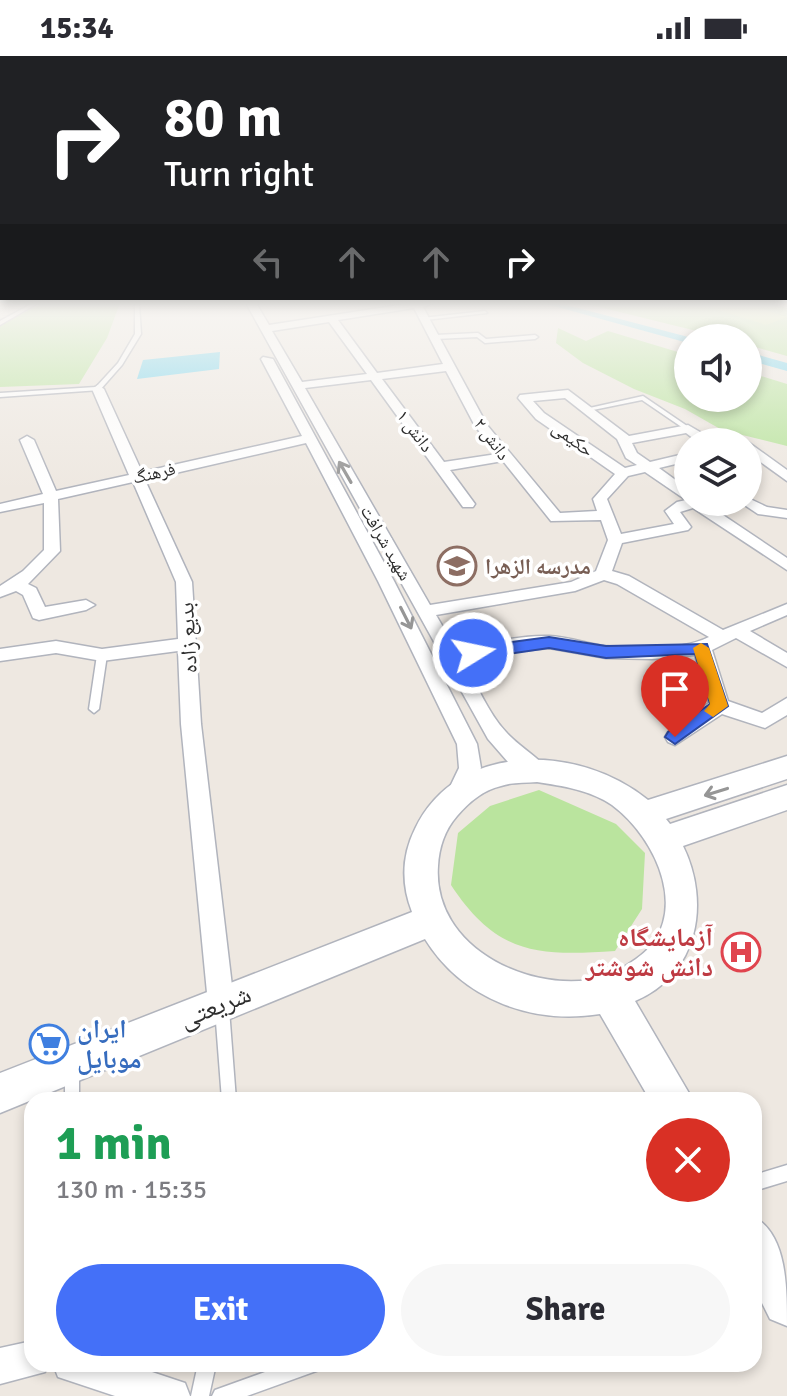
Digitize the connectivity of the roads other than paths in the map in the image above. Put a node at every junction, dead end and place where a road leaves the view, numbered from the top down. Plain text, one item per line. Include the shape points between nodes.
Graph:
1 (119, 366) edge
2 (274, 366) edge
3 (286, 366) edge
4 (366, 366) edge
5 (449, 367) joint
6 (374, 376) junction
7 (297, 386) junction
8 (98, 389) junction
9 (0, 395) edge
10 (588, 409) junction
11 (687, 428) edge
12 (674, 432) edge
13 (308, 439) junction
14 (27, 440) dead end
15 (624, 441) junction
16 (504, 457) junction
17 (762, 457) edge
18 (674, 461) edge
19 (442, 467) junction
20 (647, 468) junction
21 (623, 473) junction
22 (138, 476) junction
23 (787, 477) edge
24 (674, 486) edge
25 (51, 496) junction
26 (468, 504) dead end
27 (0, 508) edge
28 (762, 510) edge
29 (787, 514) edge
30 (606, 515) junction
31 (675, 516) edge
32 (717, 516) edge
33 (616, 540) junction
34 (784, 559) edge
35 (603, 574) junction
36 (17, 585) junction
37 (0, 592) edge
38 (86, 605) dead end
39 (787, 609) edge
40 (425, 611) junction
41 (729, 634) junction
42 (187, 644) junction
43 (702, 648) junction
44 (0, 655) edge
45 (102, 655) junction
46 (454, 658) junction
47 (787, 661) edge
48 (787, 705) edge
49 (720, 706) junction
50 (94, 709) dead end
51 (675, 737) dead end
52 (787, 767) edge
53 (537, 770) junction
54 (458, 793) junction
55 (787, 797) edge
56 (654, 827) junction
57 (431, 920) junction
58 (610, 995) junction
59 (221, 1003) junction
60 (72, 1082) edge
61 (228, 1092) edge
62 (668, 1092) edge
63 (0, 1093) edge
64 (787, 1173) edge
65 (762, 1181) edge
66 (762, 1255) edge
67 (787, 1302) edge
68 (24, 1361) edge
69 (0, 1366) edge
70 (96, 1372) edge
71 (205, 1372) edge
72 (290, 1372) edge
73 (172, 1396) edge
74 (200, 1396) edge
75 (221, 1396) edge

1 - 8 lane
2 - 13 street, شهید شرافت
3 - 7 street, شهید شرافت
4 - 6 street, دانش ۱
5 - 6 street
5 - 16 street, دانش ۲
6 - 7 street
6 - 19 street, دانش ۱
40 -> 7 street, شهید شرافت
8 - 9 lane
8 - 22 street, بدیع زاده
10 - 11 lane via 643,398
10 - 15 street
10 - 21 street, حکیمی via 568,394 524,398 540,416
12 - 15 street
13 - 22 street, فرهنگ
13 -> 54 street, شهید شرافت via 467,744 470,768
14 - 25 street
15 - 20 street
16 - 19 street
16 - 30 street, دانش ۲ via 556,518
17 - 23 street
18 - 20 street
19 - 26 street, دانش ۱
20 - 21 street
20 - 24 street
21 - 30 street via 600,499
22 - 25 street, فرهنگ
22 - 42 street, بدیع زاده via 184,582
25 - 27 street, فرهنگ
25 - 36 street via 52,551
28 - 29 street
30 - 33 street
31 - 33 street via 683,527
32 - 34 street
33 - 35 street
35 - 40 street via 575,586
35 - 41 street
36 - 37 street
36 - 38 street via 30,592 39,614
39 - 41 street
40 - 46 street, شهید شرافت
41 - 43 street
41 - 47 street
42 - 45 street
42 - 59 street, بدیع زاده
43 - 46 street via 606,652 549,642
43 - 49 street
44 - 45 street via 56,647
45 - 50 lane
46 - 53 street, شهید شرافت via 495,734
48 - 49 street via 765,721
49 - 51 street
52 -> 56 main road
53 - 54 main road via 495,775
53 - 56 main road via 580,777 620,796
54 - 57 main road via 435,817 422,848 420,883
55 - 56 main road
56 - 58 main road via 676,861 684,901 676,941 650,974
57 - 58 main road via 454,951 487,978 526,995 569,1002
57 - 59 main road, شریعتی
58 - 62 main road
59 - 60 main road, شریعتی
59 - 61 lane
60 - 63 main road, شریعتی
64 - 65 lane
66 - 67 main road
68 - 69 street
70 - 73 street
71 - 74 lane
72 - 75 lane

